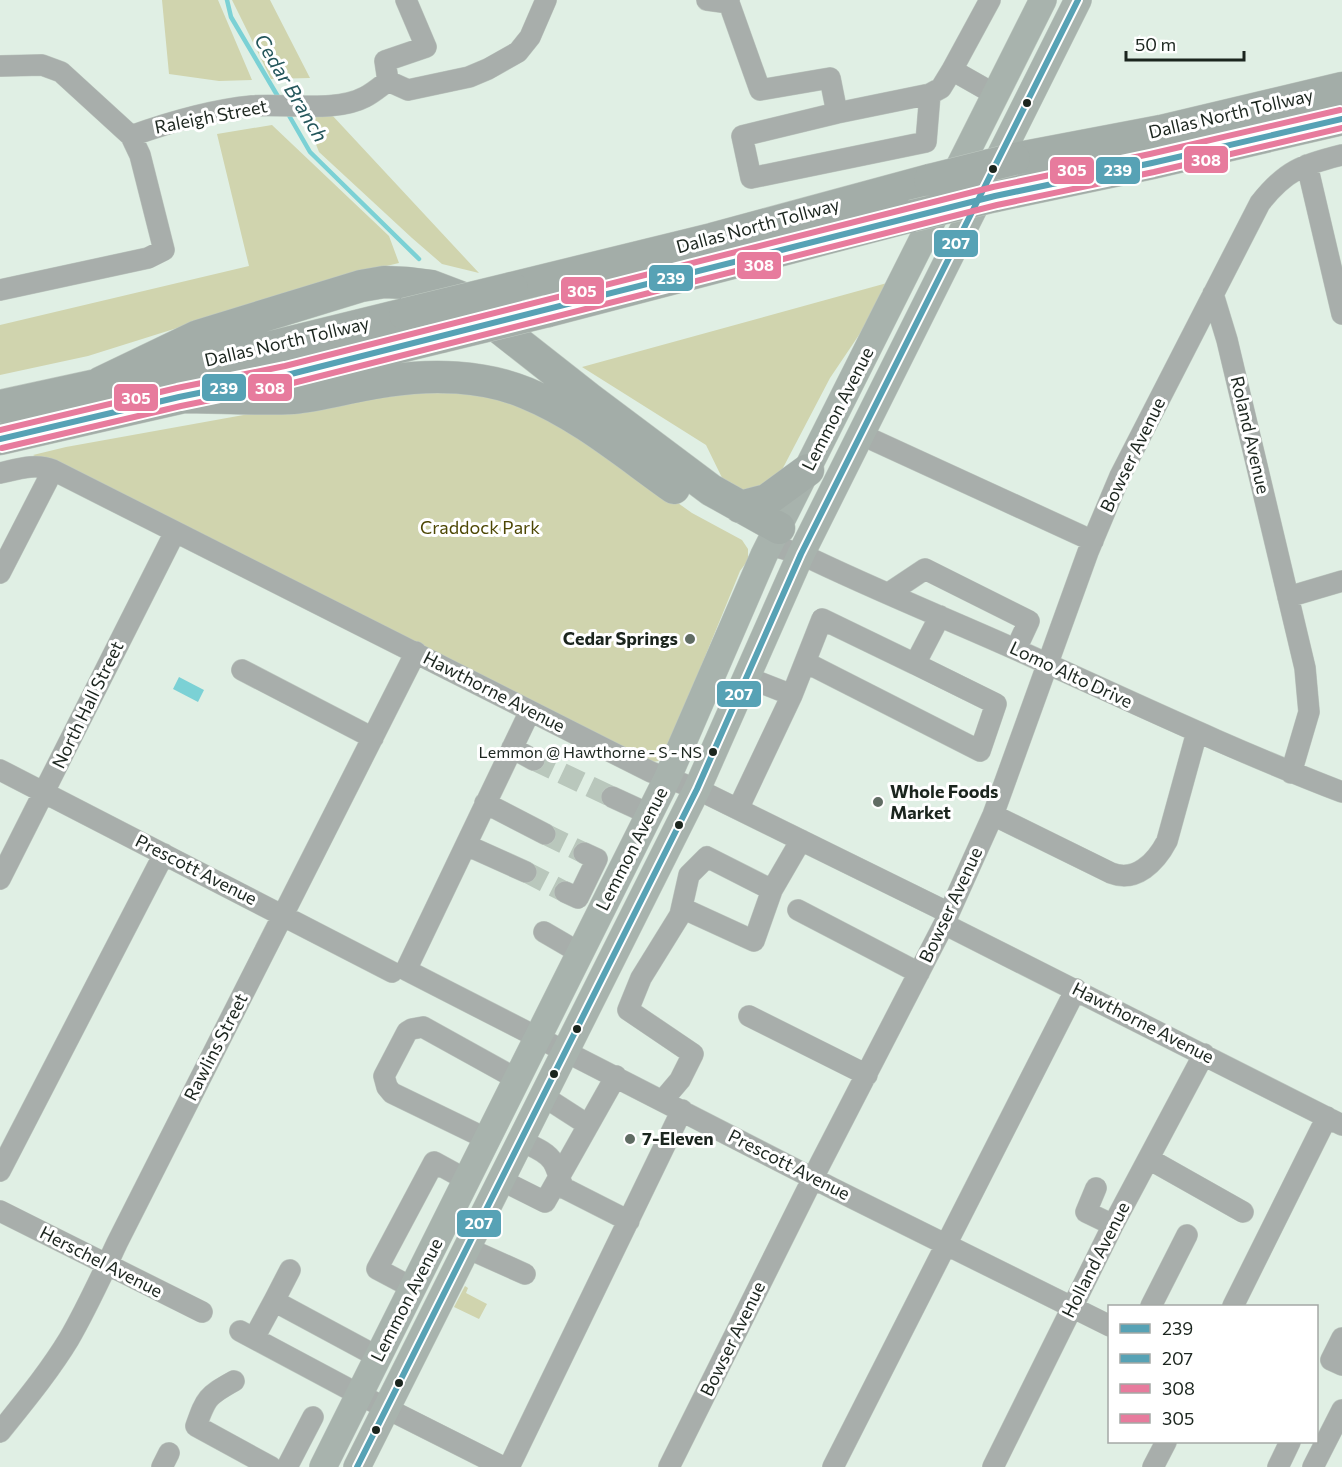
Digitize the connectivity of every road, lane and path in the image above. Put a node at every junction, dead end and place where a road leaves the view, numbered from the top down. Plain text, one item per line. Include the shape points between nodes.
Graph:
1 (406, 0) edge
2 (546, 0) edge
3 (707, 0) edge
4 (990, 0) edge
5 (1043, 0) edge
6 (1078, 0) edge
7 (729, 1) edge
8 (0, 66) edge
9 (952, 70) junction
10 (387, 71) junction
11 (1342, 88) edge
12 (930, 94) junction
13 (996, 95) junction
14 (837, 113) junction
15 (1021, 113) junction
16 (1342, 119) edge
17 (131, 136) junction
18 (1342, 155) edge
19 (1307, 165) junction
20 (0, 290) edge
21 (1213, 294) junction
22 (1342, 314) edge
23 (100, 383) junction
24 (179, 397) junction
25 (0, 406) edge
26 (862, 435) junction
27 (0, 439) edge
28 (48, 468) junction
29 (808, 470) junction
30 (0, 473) edge
31 (740, 507) junction
32 (175, 532) junction
33 (774, 537) junction
34 (1093, 541) junction
35 (801, 554) junction
36 (0, 573) edge
37 (1342, 581) edge
38 (890, 593) junction
39 (1288, 597) junction
40 (940, 616) junction
41 (1016, 650) junction
42 (416, 652) junction
43 (805, 662) junction
44 (915, 664) junction
45 (1048, 664) junction
46 (242, 670) dead end
47 (746, 676) junction
48 (792, 695) junction
49 (530, 711) junction
50 (1197, 732) junction
51 (373, 738) junction
52 (512, 748) junction
53 (534, 759) tunnel mouth
54 (0, 770) edge
55 (1292, 772) junction
56 (667, 779) junction
57 (698, 789) junction
58 (1342, 792) edge
59 (44, 793) junction
60 (612, 797) tunnel mouth
61 (485, 803) junction
62 (738, 809) junction
63 (650, 814) junction
64 (993, 814) junction
65 (545, 834) tunnel mouth
66 (801, 840) junction
67 (465, 845) junction
68 (584, 853) dead end
69 (164, 854) junction
70 (526, 872) tunnel mouth
71 (0, 879) edge
72 (652, 880) junction
73 (772, 890) junction
74 (565, 892) dead end
75 (682, 903) junction
76 (798, 910) dead end
77 (284, 915) junction
78 (947, 918) junction
79 (544, 932) dead end
80 (580, 953) junction
81 (399, 971) junction
82 (919, 973) junction
83 (1076, 989) junction
84 (749, 1016) dead end
85 (538, 1037) junction
86 (566, 1051) junction
87 (1204, 1054) junction
88 (616, 1076) junction
89 (867, 1076) junction
90 (518, 1079) junction
91 (543, 1096) junction
92 (663, 1100) junction
93 (682, 1110) junction
94 (1335, 1121) edge
95 (588, 1125) junction
96 (488, 1139) junction
97 (521, 1141) junction
98 (1149, 1159) junction
99 (0, 1171) edge
100 (558, 1178) junction
101 (501, 1179) junction
102 (813, 1179) junction
103 (467, 1180) junction
104 (1096, 1188) dead end
105 (0, 1211) edge
106 (1243, 1212) dead end
107 (628, 1221) junction
108 (1113, 1225) junction
109 (1187, 1235) dead end
110 (945, 1243) junction
111 (467, 1248) junction
112 (107, 1265) junction
113 (290, 1270) dead end
114 (525, 1275) dead end
115 (413, 1288) junction
116 (274, 1301) junction
117 (1152, 1305) edge
118 (1234, 1305) edge
119 (1071, 1306) junction
120 (202, 1312) dead end
121 (1108, 1325) edge
122 (1342, 1338) edge
123 (378, 1357) junction
124 (1342, 1365) edge
125 (234, 1381) dead end
126 (360, 1395) junction
127 (386, 1408) junction
128 (1342, 1410) edge
129 (313, 1417) dead end
130 (0, 1432) edge
131 (1329, 1436) edge
132 (1165, 1443) edge
133 (1290, 1443) edge
134 (271, 1467) edge
135 (286, 1467) edge
136 (323, 1467) edge
137 (357, 1467) edge
138 (503, 1467) edge
139 (509, 1467) edge
140 (669, 1467) edge
141 (833, 1467) edge
142 (993, 1467) edge
143 (1153, 1467) edge
144 (1278, 1467) edge
145 (1313, 1467) edge

1 - 10 street, Raleigh Street via 426,47
2 - 10 street via 530,37 518,52 488,69 408,90
3 - 7 street
4 - 9 street
5 - 13 main road, Lemmon Avenue
6 - 15 main road, Lemmon Avenue
7 - 14 street via 760,90 830,78
8 - 17 street, Raleigh Street via 42,65 61,72
9 - 12 street via 941,88
9 - 13 street
10 - 17 street, Raleigh Street via 365,98 349,103 277,104 228,110
11 - 23 highway, Dallas North Tollway, bridge via 1014,159 712,239 271,347
12 - 14 street
12 - 14 street via 926,142 751,178 742,136
13 - 15 main road
13 - 29 main road, Lemmon Avenue
15 - 26 main road, Lemmon Avenue
16 - 24 highway, Dallas North Tollway, bridge via 995,196 441,338
17 - 20 street via 140,155 164,250 148,258
18 - 19 street
19 - 21 street via 1276,183 1260,203
19 - 22 street
21 - 34 street, Bowser Avenue via 1120,476
21 - 39 street, Roland Avenue
23 - 25 highway, Dallas North Tollway
23 - 31 highway via 198,336 361,286 384,282 431,286 460,297 711,490
24 - 27 highway, Dallas North Tollway
24 - 33 highway via 294,398 419,377 492,383 562,409 703,508
26 - 34 street
26 - 35 main road, Lemmon Avenue
28 - 30 street via 31,466
28 - 32 street, Hawthorne Avenue
28 - 36 street
29 - 31 highway via 767,500
29 - 33 main road, Lemmon Avenue
31 - 33 highway
32 - 42 street, Hawthorne Avenue
32 - 59 street, North Hall Street
33 - 35 street, Lomo Alto Drive
33 - 56 main road, Lemmon Avenue
34 - 45 street, Bowser Avenue
35 - 38 street, Lomo Alto Drive
35 - 47 main road, Lemmon Avenue
37 - 39 street
38 - 40 street, Lomo Alto Drive
38 - 41 street via 925,569 1029,621
39 - 55 street, Roland Avenue via 1305,668 1309,712
40 - 41 street, Lomo Alto Drive
40 - 44 street
41 - 45 street, Lomo Alto Drive
42 - 49 street, Hawthorne Avenue
42 - 51 street, Rawlins Street
43 - 44 street via 822,619
43 - 44 street via 980,751 996,704
43 - 48 street
45 - 50 street, Lomo Alto Drive
45 - 64 street, Bowser Avenue
46 - 51 street
47 - 48 street
47 - 57 main road, Lemmon Avenue
48 - 62 street
49 - 52 street
49 - 56 street, Hawthorne Avenue
50 - 55 street, Lomo Alto Drive
50 - 64 street via 1167,841 1159,856 1138,872 1119,876 1111,873
51 - 77 street, Rawlins Street
52 - 53 street
52 - 61 street
54 - 59 street, Prescott Avenue
55 - 58 street, Lomo Alto Drive
56 - 57 street, Hawthorne Avenue
56 - 63 main road, Lemmon Avenue
57 - 62 street, Hawthorne Avenue
57 - 72 main road, Lemmon Avenue
59 - 69 street, Prescott Avenue
59 - 71 street, North Hall Street
60 - 63 street
61 - 65 street
61 - 67 street
62 - 66 street, Hawthorne Avenue
63 - 80 main road, Lemmon Avenue
64 - 78 street, Bowser Avenue
66 - 73 street
66 - 78 street, Hawthorne Avenue
67 - 70 street
67 - 81 street
68 - 74 street via 597,859 578,898
69 - 77 street, Prescott Avenue
69 - 99 street
72 - 75 street
72 - 86 main road, Lemmon Avenue
73 - 75 street via 707,857 689,875
73 - 75 street via 754,941
75 - 92 street via 680,915 641,978 628,1010 693,1054 680,1080
76 - 82 street
77 - 81 street, Prescott Avenue
77 - 112 street, Rawlins Street
78 - 82 street, Bowser Avenue
78 - 83 street, Hawthorne Avenue
79 - 80 street
80 - 85 main road, Lemmon Avenue
81 - 85 street, Prescott Avenue
82 - 89 street, Bowser Avenue
83 - 87 street, Hawthorne Avenue
83 - 110 street
84 - 89 street
85 - 86 street, Prescott Avenue
85 - 90 main road, Lemmon Avenue
86 - 88 street, Prescott Avenue
86 - 91 main road, Lemmon Avenue
87 - 94 street, Hawthorne Avenue
87 - 98 street, Holland Avenue
88 - 92 street, Prescott Avenue
88 - 95 street
89 - 102 street, Bowser Avenue
90 - 96 main road, Lemmon Avenue
90 - 96 street via 423,1027 407,1032 385,1071 384,1082 392,1093
91 - 95 street
91 - 97 main road, Lemmon Avenue
92 - 93 street, Prescott Avenue
93 - 102 street, Prescott Avenue
93 - 107 street
94 - 118 street
95 - 100 street
96 - 103 main road, Lemmon Avenue
97 - 100 street via 553,1161
97 - 101 main road, Lemmon Avenue
98 - 106 street
98 - 108 street, Holland Avenue
100 - 101 street via 545,1202
100 - 107 street via 564,1188
101 - 111 main road, Lemmon Avenue
102 - 110 street, Prescott Avenue
102 - 140 street, Bowser Avenue
103 - 115 main road, Lemmon Avenue
103 - 115 street via 434,1162 377,1269
104 - 108 street via 1086,1212
105 - 112 street, Herschel Avenue
107 - 139 street
108 - 119 street, Holland Avenue
109 - 117 street
110 - 119 street, Prescott Avenue
110 - 141 street
111 - 114 street
111 - 127 main road, Lemmon Avenue
112 - 120 street, Herschel Avenue
112 - 130 street, Rawlins Street via 69,1340
113 - 116 street
115 - 123 main road, Lemmon Avenue
116 - 123 street
116 - 126 street via 247,1335
119 - 121 street, Prescott Avenue
119 - 142 street, Holland Avenue
122 - 124 street via 1331,1360
123 - 126 main road, Lemmon Avenue
125 - 134 street via 212,1393 196,1426
126 - 127 street
126 - 136 main road, Lemmon Avenue
127 - 137 main road, Lemmon Avenue
127 - 138 street
128 - 131 street
129 - 135 street
131 - 145 street
132 - 143 street
133 - 144 street

